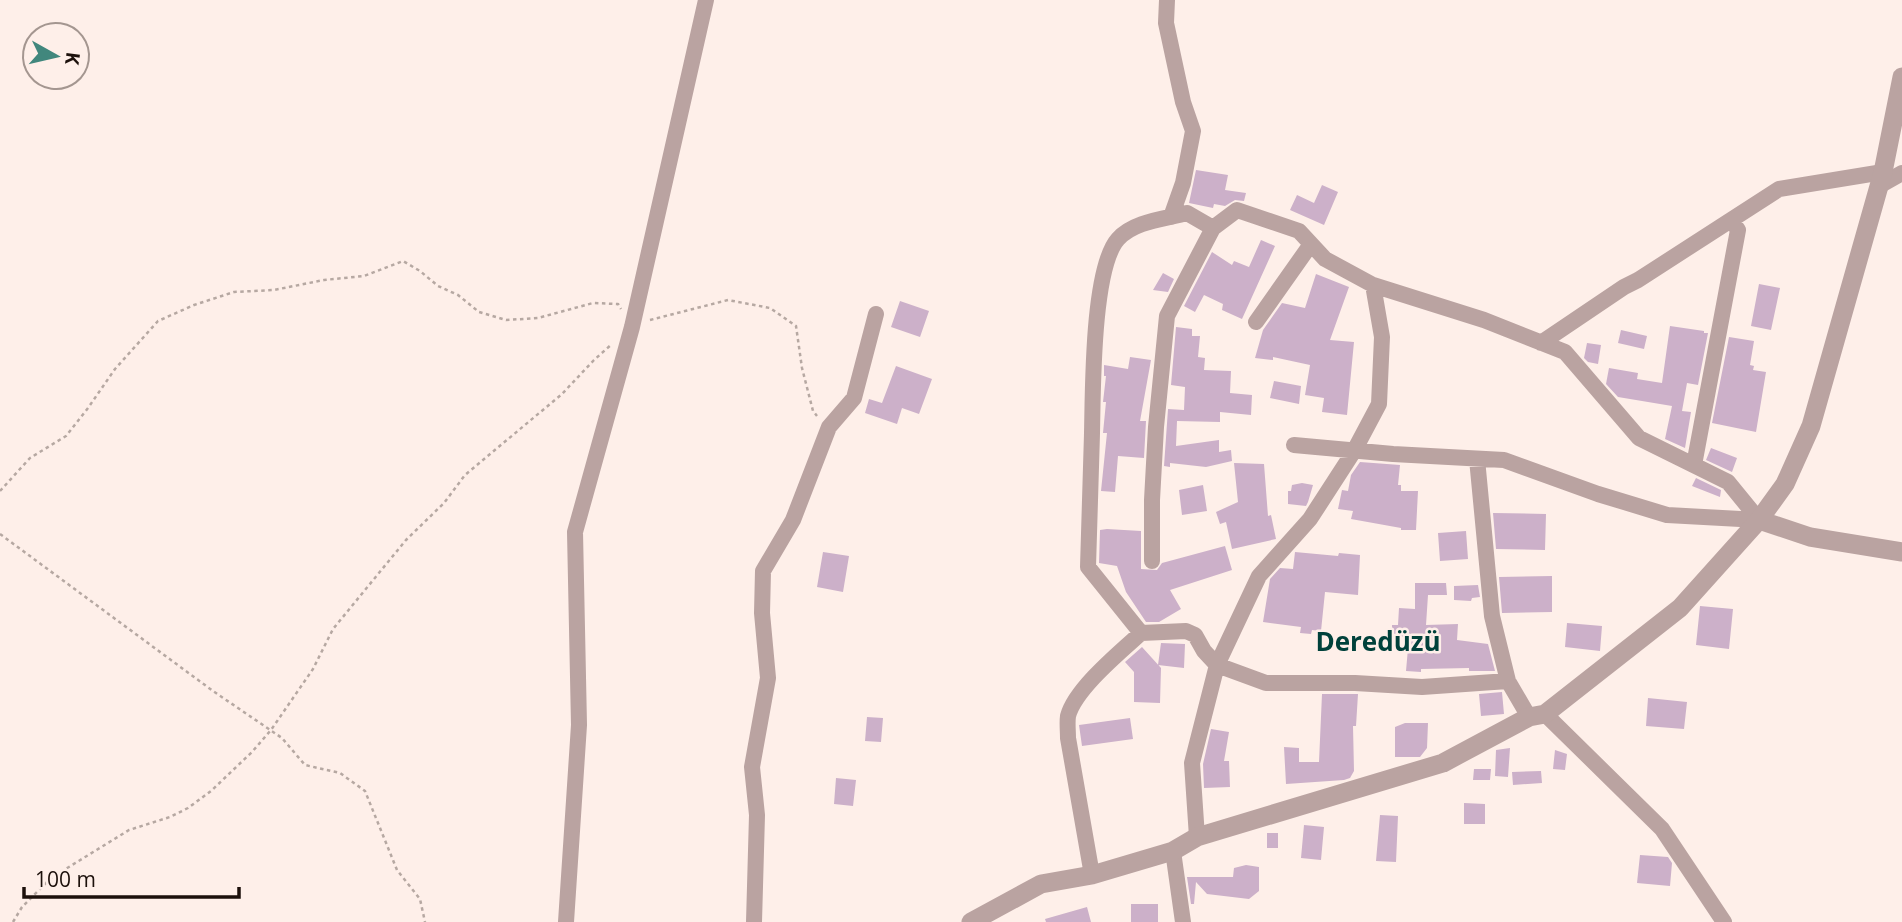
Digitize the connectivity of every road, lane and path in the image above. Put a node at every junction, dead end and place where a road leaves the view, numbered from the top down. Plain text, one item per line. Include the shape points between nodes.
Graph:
1 (706, 0) edge
2 (1167, 0) edge
3 (1902, 77) edge
4 (1888, 177) edge
5 (1171, 217) junction
6 (1731, 221) junction
7 (1213, 228) junction
8 (1311, 244) junction
9 (1373, 285) junction
10 (876, 314) dead end
11 (1256, 322) dead end
12 (632, 327) junction
13 (1541, 343) junction
14 (829, 427) junction
15 (1294, 445) dead end
16 (1354, 451) junction
17 (1477, 459) junction
18 (1694, 465) junction
19 (0, 491) edge
20 (1759, 520) junction
21 (0, 534) edge
22 (1902, 552) edge
23 (1152, 561) dead end
24 (1141, 633) junction
25 (1217, 665) junction
26 (1508, 681) junction
27 (1537, 715) junction
28 (271, 730) junction
29 (1197, 837) junction
30 (1172, 851) junction
31 (1092, 875) junction
32 (13, 922) edge
33 (425, 922) edge
34 (566, 922) edge
35 (754, 922) edge
36 (971, 922) edge
37 (1183, 922) edge
38 (1724, 922) edge

1 - 12 street
2 - 5 street via 1166,23 1193,131
3 - 4 street
4 - 6 street via 1780,189
4 - 20 street via 1811,426 1785,484
5 - 7 street via 1187,214
5 - 24 street via 1138,225 1118,238 1101,291 1095,338 1088,567
6 - 13 street
6 - 18 street via 1738,230
7 - 8 street via 1237,210 1299,231
7 - 23 street via 1167,316 1156,427
8 - 9 street via 1325,259
8 - 11 street
9 - 13 street
9 - 16 street via 1382,337 1379,404
10 - 14 street via 854,398
12 - 14 path via 728,300 770,308 796,326 813,411
12 - 19 path via 618,304 593,303 538,318 506,320 479,312 403,261 364,276 234,292 158,321 115,369 66,436 30,458
12 - 28 path via 562,394 465,475 406,540 333,629
12 - 34 street via 575,532 579,725
13 - 18 street via 1564,352 1639,438
14 - 35 street via 793,520 763,571 768,678 752,767 757,815
15 - 16 street
16 - 17 street
16 - 25 street via 1310,519 1259,576
17 - 20 street via 1504,460 1667,515
17 - 26 street via 1492,616
18 - 20 street via 1728,482
20 - 22 street via 1810,537
20 - 27 street via 1680,608
21 - 28 path
24 - 25 street via 1186,631 1195,635
24 - 31 street via 1090,681 1068,718
25 - 26 street via 1266,683 1422,687
25 - 29 street via 1192,763
26 - 27 street
27 - 29 street via 1443,763
27 - 38 street via 1662,829
28 - 32 path via 211,791 170,817 129,830 51,878
28 - 33 path via 305,765 340,773 365,791 397,870 420,899
29 - 30 street
30 - 31 street
30 - 37 street
31 - 36 street via 1041,884

